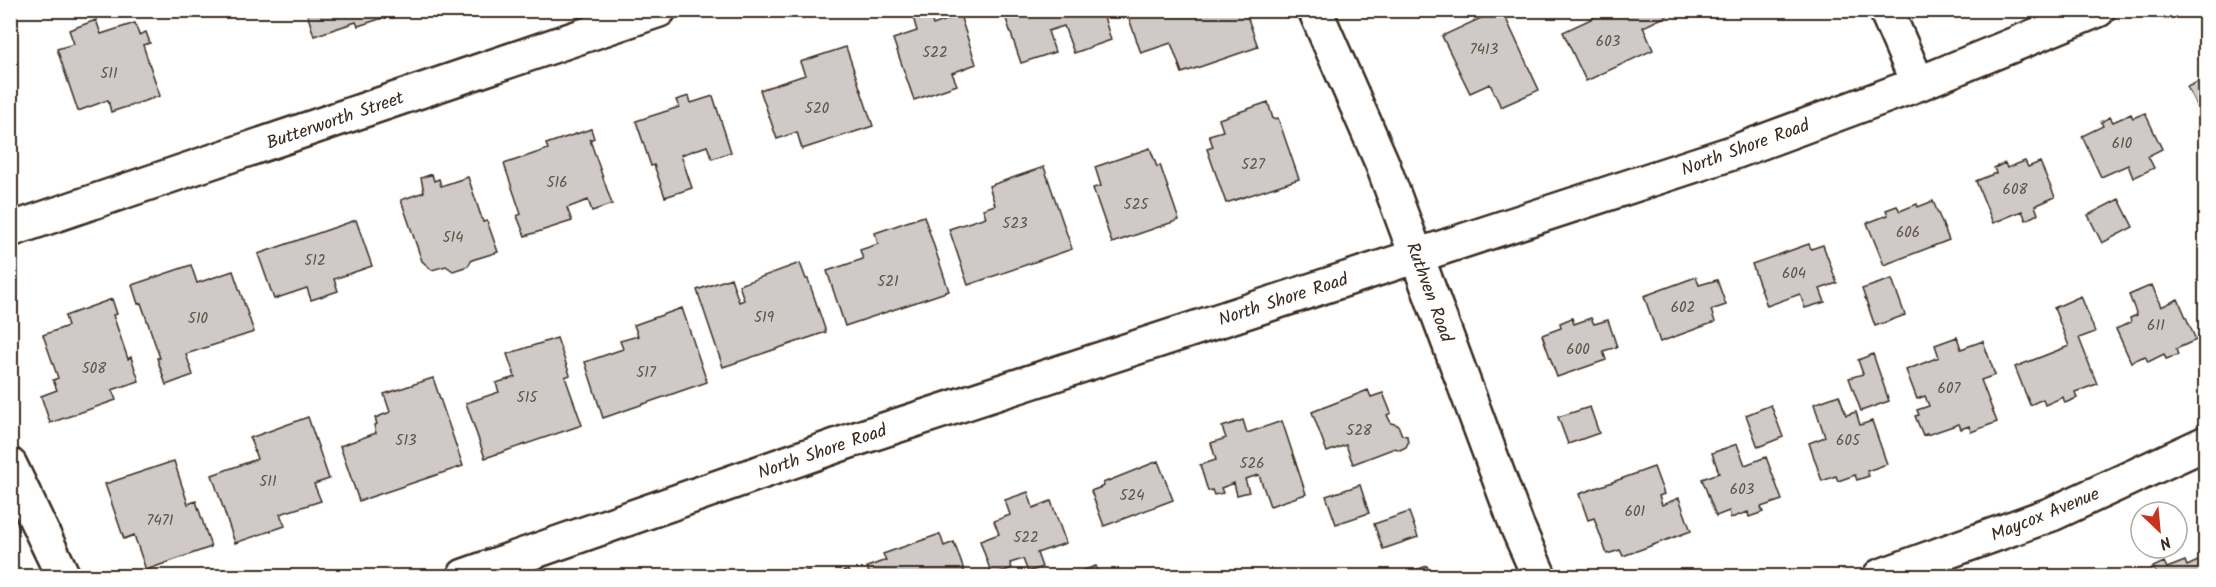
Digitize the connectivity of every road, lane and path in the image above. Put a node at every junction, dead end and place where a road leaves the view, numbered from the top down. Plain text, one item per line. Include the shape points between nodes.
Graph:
1 (659, 10) edge
2 (1315, 10) edge
3 (1886, 10) edge
4 (2098, 10) edge
5 (1918, 84) junction
6 (10, 230) edge
7 (1416, 255) junction
8 (2205, 443) edge
9 (10, 465) edge
10 (63, 576) edge
11 (464, 576) edge
12 (1539, 576) edge
13 (1880, 576) edge

1 - 6 street, Butterworth Street
2 - 7 street, Ruthven Road via 1382,163
3 - 5 street
4 - 5 street, North Shore Road
5 - 7 street, North Shore Road via 1732,153
7 - 11 street, North Shore Road via 850,441
7 - 12 street, Ruthven Road
8 - 13 street, Maycox Avenue via 2052,514
9 - 10 street

